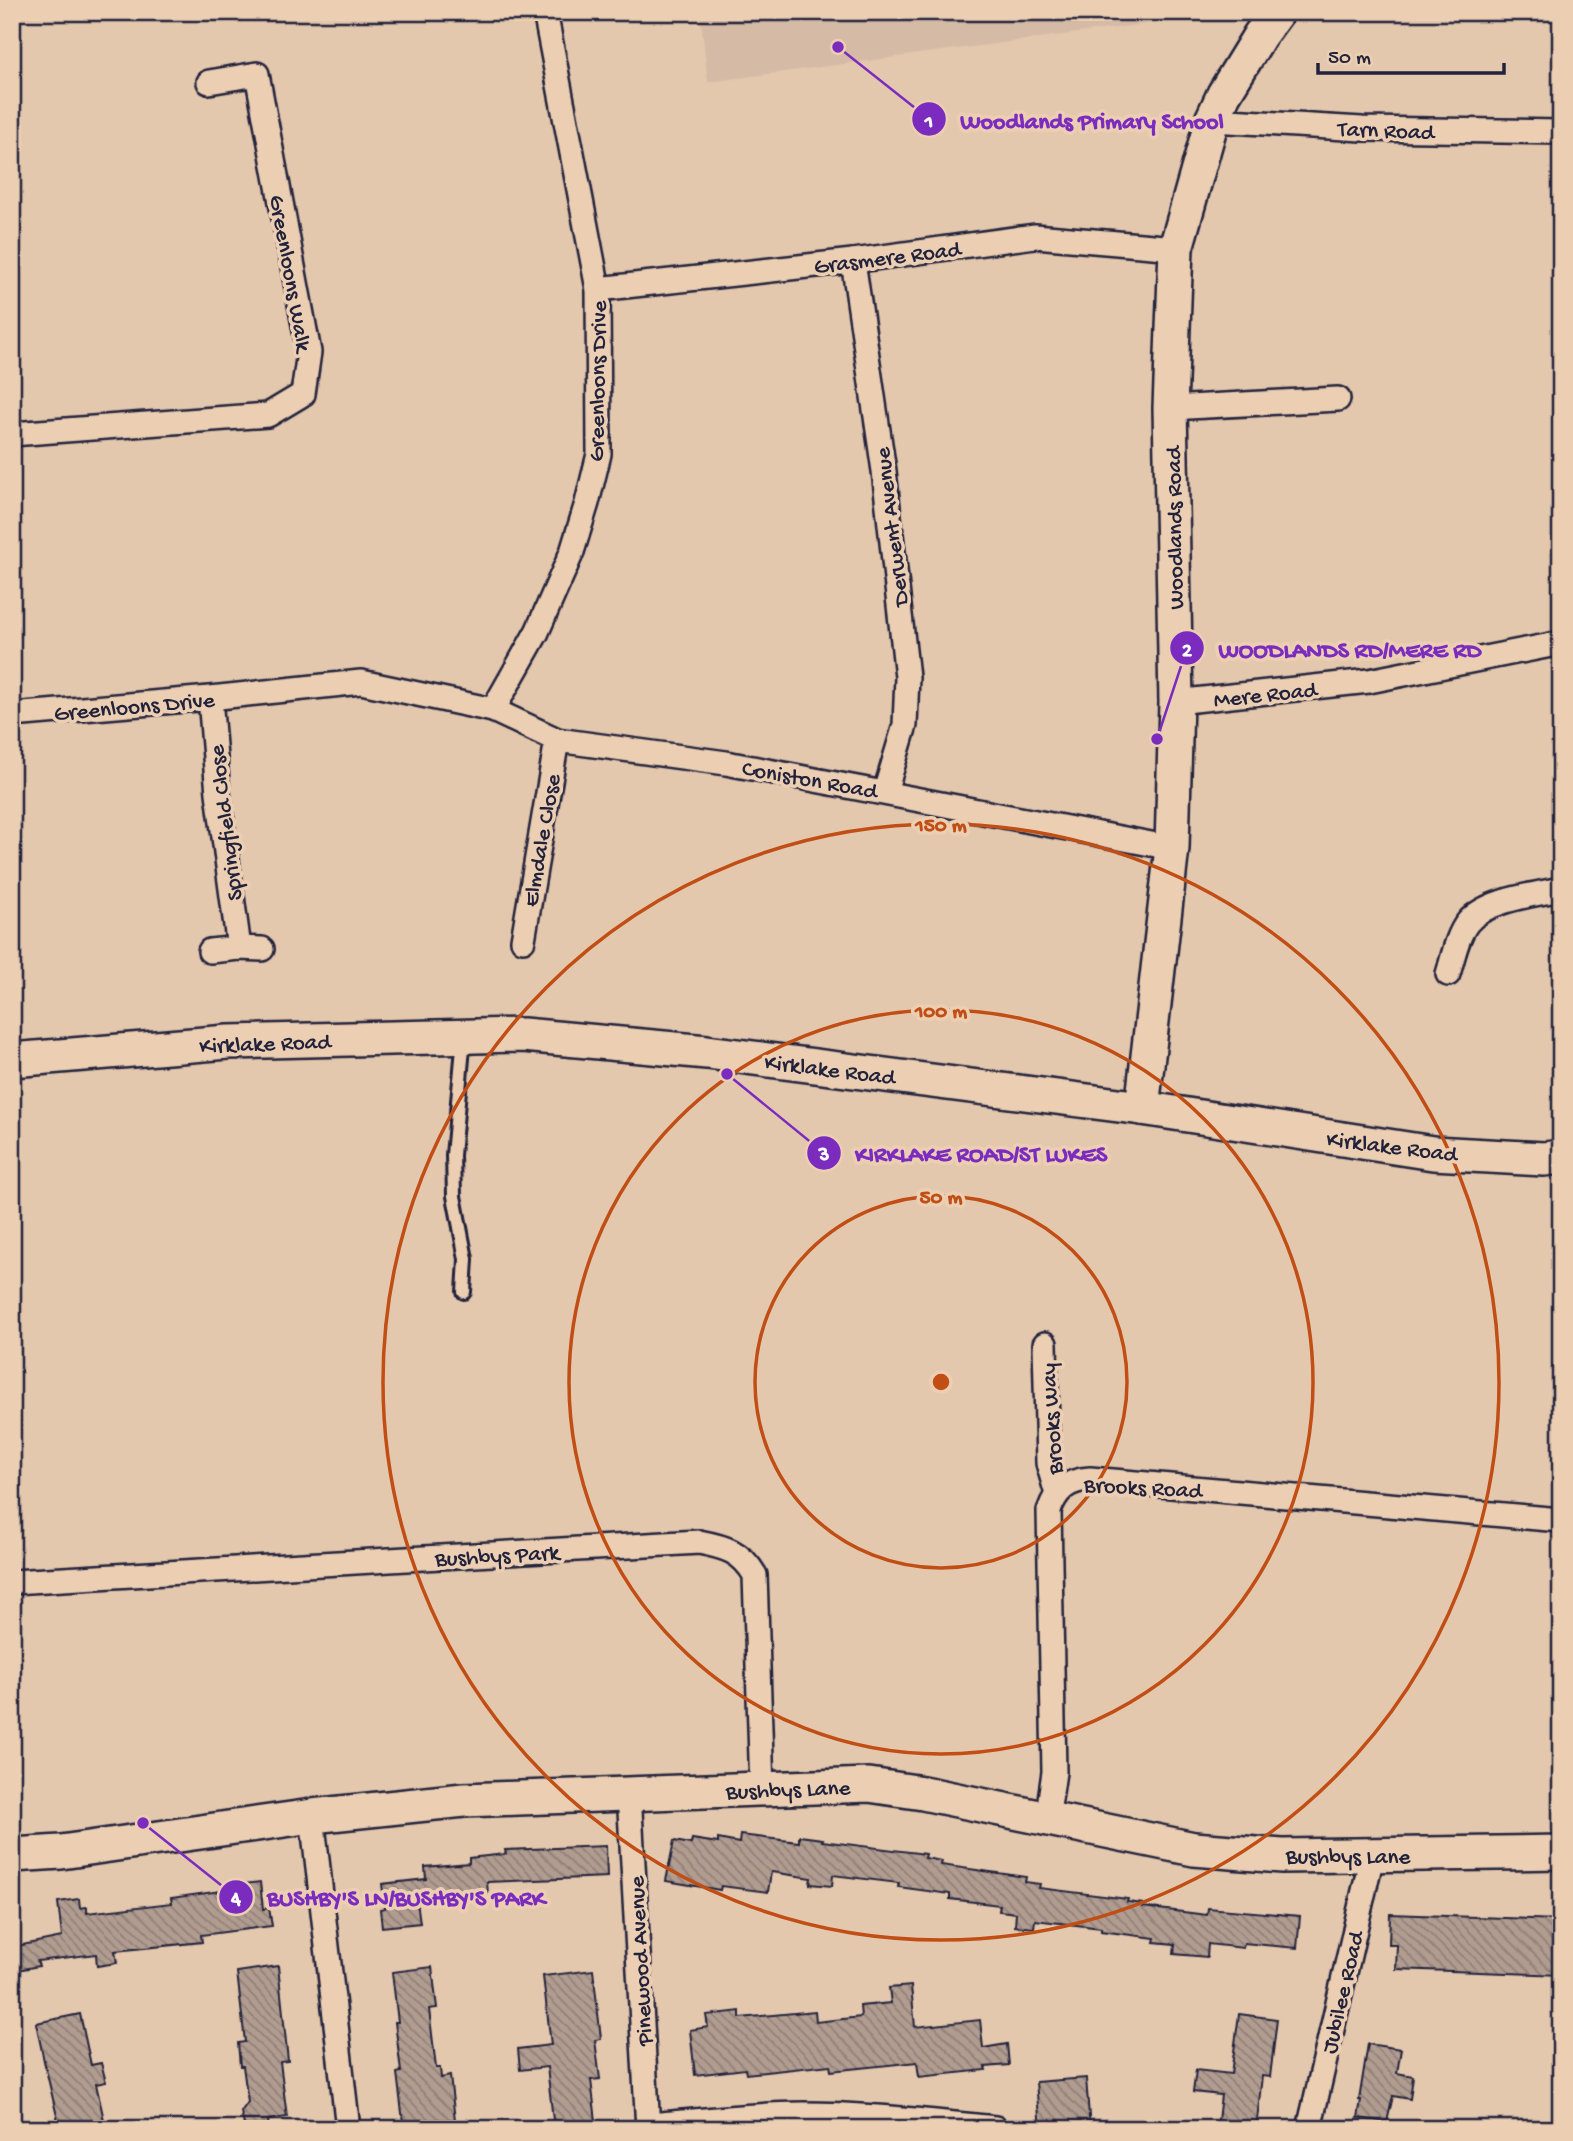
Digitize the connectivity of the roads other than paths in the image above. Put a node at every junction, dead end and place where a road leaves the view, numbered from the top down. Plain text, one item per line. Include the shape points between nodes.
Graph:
1 (545, 12) edge
2 (1277, 12) edge
3 (209, 82) dead end
4 (1212, 120) junction
5 (1561, 132) edge
6 (1176, 248) junction
7 (853, 261) junction
8 (598, 289) junction
9 (1338, 399) dead end
10 (1170, 408) junction
11 (12, 435) edge
12 (1561, 643) edge
13 (210, 698) junction
14 (1176, 702) junction
15 (493, 710) junction
16 (12, 715) edge
17 (557, 740) junction
18 (885, 792) junction
19 (1172, 848) junction
20 (1561, 889) edge
21 (523, 940) dead end
22 (239, 948) junction
23 (262, 949) dead end
24 (210, 951) dead end
25 (1448, 974) dead end
26 (464, 1036) junction
27 (12, 1060) edge
28 (1142, 1108) junction
29 (1561, 1157) edge
30 (464, 1292) dead end
31 (1045, 1344) dead end
32 (1057, 1494) junction
33 (1561, 1520) edge
34 (12, 1582) edge
35 (762, 1789) junction
36 (629, 1793) junction
37 (312, 1816) junction
38 (1047, 1820) junction
39 (1561, 1852) edge
40 (12, 1855) edge
41 (1372, 1856) junction
42 (648, 2127) edge
43 (995, 2128) edge
44 (348, 2129) edge
45 (1310, 2129) edge

1 - 8 street, Greenloons Drive
2 - 4 street, Woodlands Road
3 - 11 street, Greenloons Walk via 257,74 309,352 303,394 268,415
4 - 5 street, Tarn Road via 1362,129
4 - 6 street, Woodlands Road
6 - 7 street, Grasmere Road via 1035,236
6 - 10 street, Woodlands Road
7 - 8 street, Grasmere Road
7 - 18 street, Derwent Avenue via 884,471 907,677 905,725
8 - 15 street, Greenloons Drive via 599,454 587,503 572,552 537,632
9 - 10 street
10 - 14 street, Woodlands Road
12 - 14 street, Mere Road via 1369,681
13 - 15 street, Greenloons Drive via 361,682
13 - 16 street, Greenloons Drive
13 - 22 street, Springfield Close
14 - 19 street, Woodlands Road
15 - 17 street, Coniston Road
17 - 18 street, Coniston Road via 726,763
17 - 21 street, Elmdale Close
18 - 19 street, Coniston Road
19 - 28 street, Woodlands Road
20 - 25 street via 1484,908 1467,923
22 - 23 street
22 - 24 street
26 - 27 street, Kirklake Road via 228,1042
26 - 28 street, Kirklake Road via 523,1035 707,1052
26 - 30 lane via 453,1155 454,1196 466,1259
28 - 29 street, Kirklake Road via 1433,1153
31 - 32 street, Brooks Way via 1048,1463
32 - 33 street, Brooks Road via 1071,1482 1090,1479
32 - 38 street, Brooks Road via 1049,1511 1054,1772
34 - 35 street, Bushbys Park via 699,1542 725,1547 747,1561 755,1575
35 - 36 street, Bushbys Lane
35 - 38 street, Bushbys Lane via 869,1785
36 - 37 street, Bushbys Lane via 464,1800
36 - 42 street, Pinewood Avenue
37 - 40 street, Bushbys Lane
37 - 44 street
38 - 41 street, Bushbys Lane via 1194,1849 1282,1856
39 - 41 street, Bushbys Lane
41 - 45 street, Jubilee Road
42 - 43 street via 804,2114

